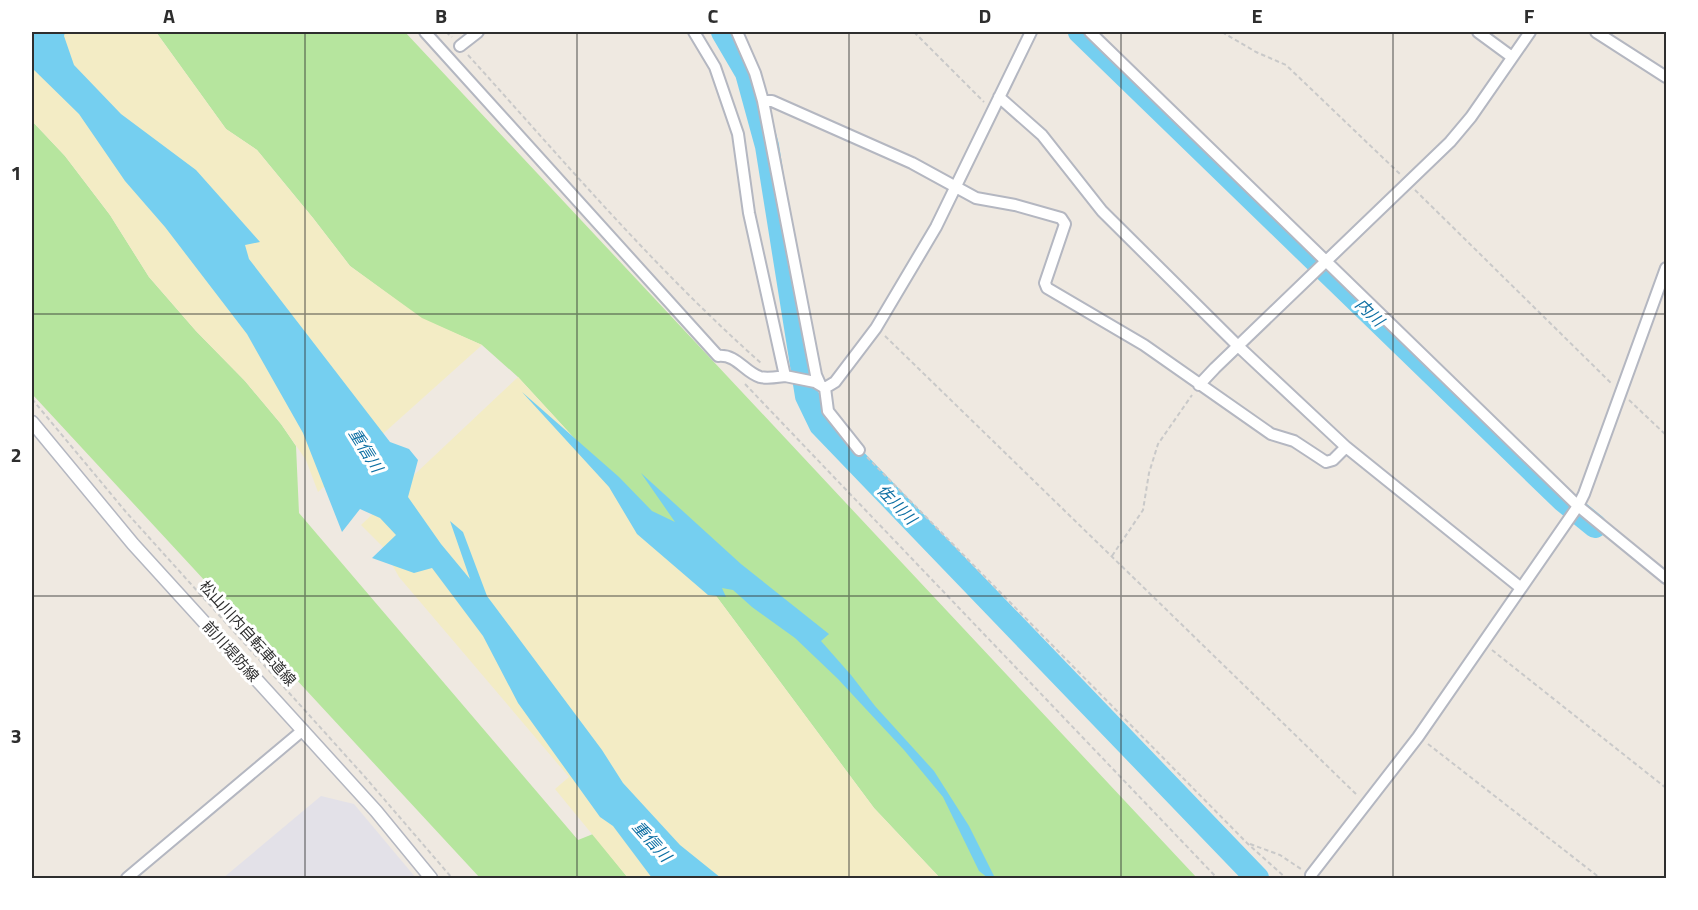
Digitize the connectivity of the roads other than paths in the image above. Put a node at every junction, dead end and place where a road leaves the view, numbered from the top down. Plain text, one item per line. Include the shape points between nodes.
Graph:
1 (424, 32) edge
2 (478, 32) edge
3 (694, 32) edge
4 (737, 32) edge
5 (1031, 32) edge
6 (1090, 32) edge
7 (1478, 32) edge
8 (1530, 32) edge
9 (1596, 32) edge
10 (460, 46) road end
11 (1512, 57) junction
12 (1666, 77) edge
13 (999, 96) junction
14 (763, 101) junction
15 (957, 187) junction
16 (1326, 262) junction
17 (1666, 268) edge
18 (1238, 346) junction
19 (784, 377) junction
20 (820, 385) junction
21 (1199, 385) junction
22 (32, 422) edge
23 (1346, 447) junction
24 (859, 450) road end
25 (1578, 506) junction
26 (1666, 578) edge
27 (1521, 588) junction
28 (303, 730) junction
29 (1311, 875) road end
30 (127, 879) edge
31 (431, 879) edge

1 - 19 street via 718,356 736,360 758,376
2 - 10 street
3 - 19 street via 715,67 738,134 749,213
4 - 14 street
5 - 13 street
6 - 16 street
7 - 11 street
8 - 11 street
9 - 12 street
11 - 16 street via 1450,142
13 - 15 street
13 - 18 street via 1042,135 1102,211
14 - 15 street via 772,101 882,149
14 - 20 street
15 - 20 street via 876,328 835,382
15 - 21 street via 976,198 1061,218 1065,224 1045,283 1047,288 1144,345
16 - 18 street
16 - 25 street
17 - 25 street
18 - 21 street
18 - 23 street
19 - 20 street
20 - 24 street via 828,411
21 - 23 street via 1261,428 1294,441 1326,462
22 - 28 street, 前川堤防線 via 133,544
23 - 27 street
25 - 26 street
25 - 27 street
27 - 29 street via 1418,736
28 - 30 street
28 - 31 street, 前川堤防線

